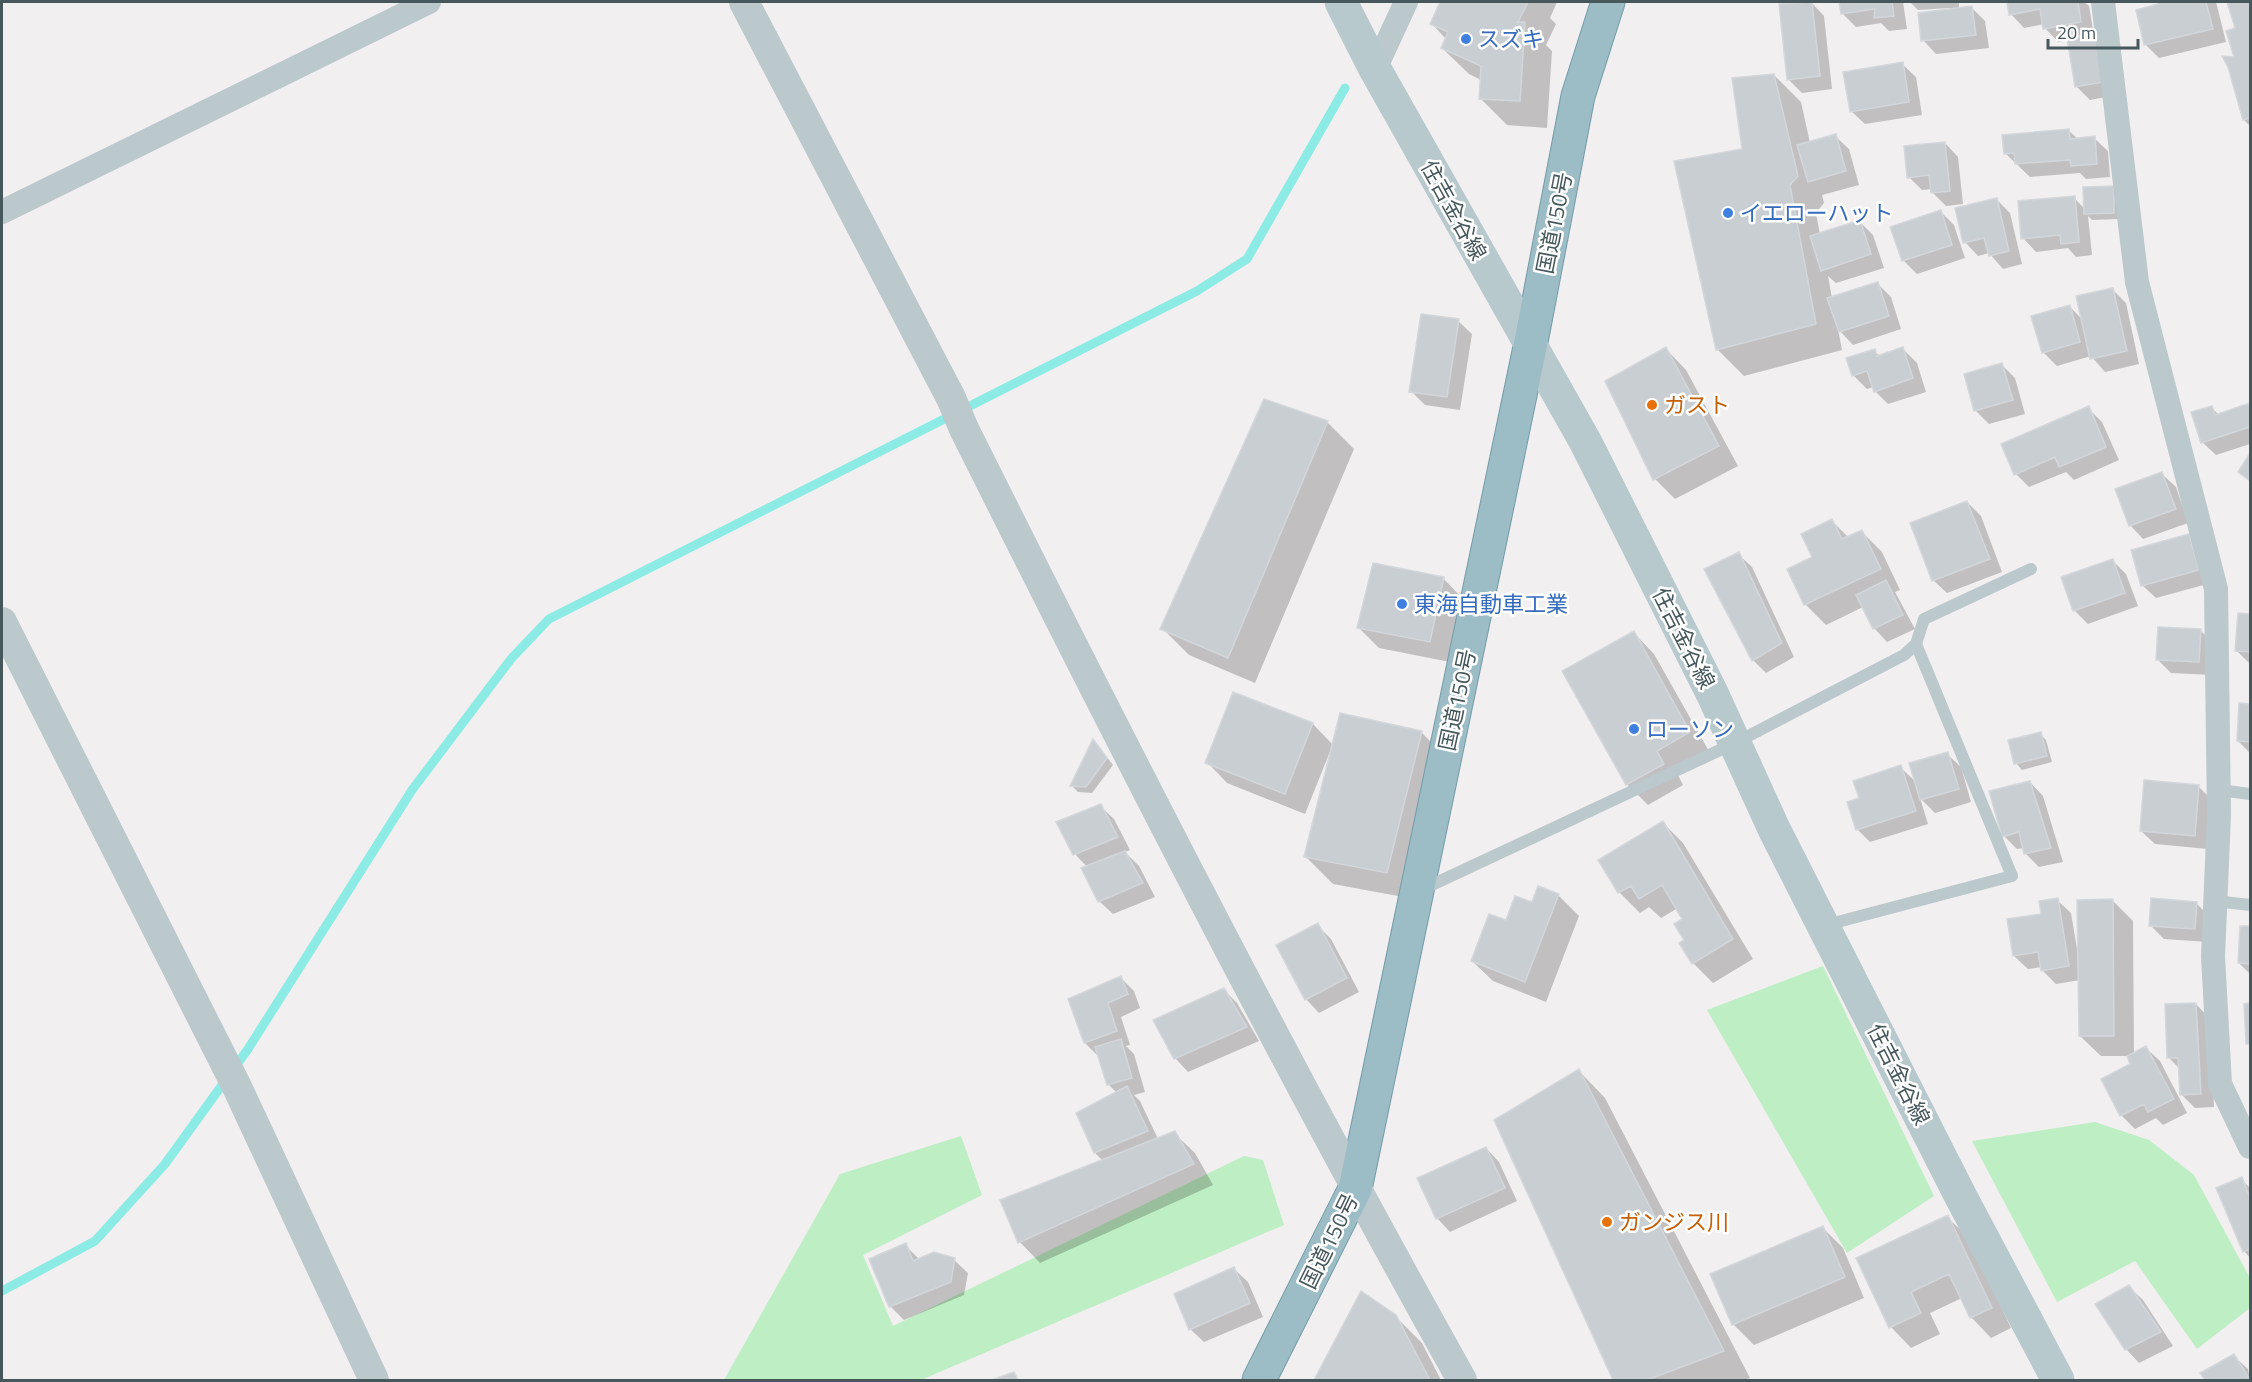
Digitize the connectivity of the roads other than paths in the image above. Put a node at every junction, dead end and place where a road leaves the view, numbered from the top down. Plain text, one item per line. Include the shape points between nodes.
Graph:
1 (429, 2) edge
2 (744, 2) edge
3 (1341, 2) edge
4 (1406, 2) edge
5 (1608, 2) edge
6 (2103, 2) edge
7 (1375, 69) junction
8 (2, 212) edge
9 (1530, 347) junction
10 (2031, 569) dead end
11 (2, 622) edge
12 (1916, 644) junction
13 (1735, 743) junction
14 (2219, 790) junction
15 (2250, 794) edge
16 (1417, 892) junction
17 (2215, 901) junction
18 (2250, 905) edge
19 (1824, 926) junction
20 (2250, 1147) edge
21 (1355, 1190) junction
22 (374, 1380) edge
23 (1258, 1380) edge
24 (1462, 1380) edge
25 (2058, 1380) edge

1 - 8 street
2 - 21 street
3 - 7 main road, 住吉金谷線
4 - 7 street
5 - 9 highway, 国道150号 via 1578,96
6 - 14 street via 2137,282 2216,589
7 - 9 main road, 住吉金谷線
9 - 13 main road, 住吉金谷線 via 1585,441
9 - 16 highway, 国道150号
10 - 12 lane via 1924,619
11 - 22 street via 236,1085
12 - 13 lane via 1904,655
12 - 19 lane via 2012,876
13 - 16 lane
13 - 19 main road, 住吉金谷線
14 - 15 lane
14 - 17 street
16 - 21 highway, 国道150号
17 - 18 lane
17 - 20 street via 2213,956 2220,1084
19 - 25 main road, 住吉金谷線
21 - 23 highway, 国道150号
21 - 24 street

